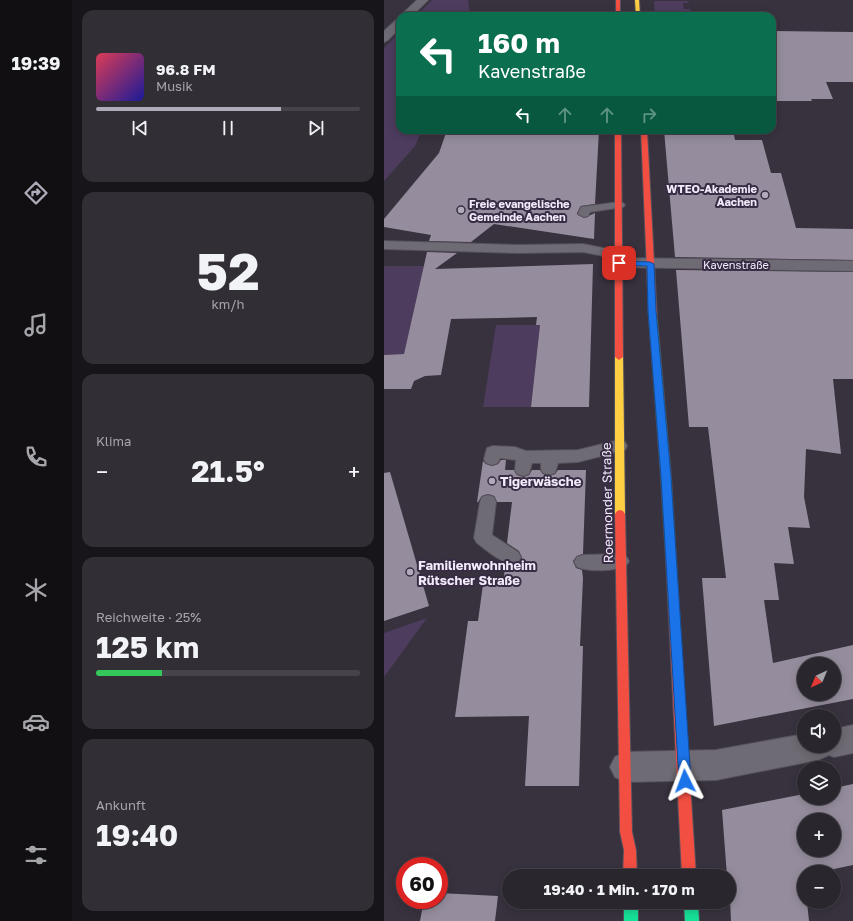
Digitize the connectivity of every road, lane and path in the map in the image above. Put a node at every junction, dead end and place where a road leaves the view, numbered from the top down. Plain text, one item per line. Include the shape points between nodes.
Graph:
1 (423, 0) edge
2 (618, 0) edge
3 (637, 0) edge
4 (410, 12) edge
5 (618, 12) edge
6 (638, 12) edge
7 (396, 26) edge
8 (384, 38) edge
9 (618, 134) edge
10 (644, 134) edge
11 (618, 205) junction
12 (584, 214) dead end
13 (384, 245) edge
14 (619, 259) junction
15 (650, 264) junction
16 (853, 266) edge
17 (619, 446) junction
18 (492, 459) dead end
19 (488, 502) dead end
20 (515, 555) dead end
21 (620, 561) junction
22 (583, 562) dead end
23 (853, 739) edge
24 (841, 742) edge
25 (797, 750) edge
26 (625, 766) junction
27 (684, 766) junction
28 (630, 869) edge
29 (689, 869) edge
30 (631, 909) edge
31 (691, 909) edge
32 (631, 921) edge
33 (692, 921) edge

1 - 4 street
2 - 5 main road
3 - 6 main road
7 - 8 street
9 - 11 main road, Roermonder Straße
10 - 15 main road
11 - 12 lane via 585,209
11 - 14 main road, Roermonder Straße
13 - 14 lane via 512,249 584,244
14 - 15 street, Kavenstraße
14 - 17 main road, Roermonder Straße
15 - 16 street, Kavenstraße
15 - 27 main road
17 - 18 lane via 578,463 523,463 515,453 493,452
17 - 21 main road, Roermonder Straße
19 - 20 lane via 484,538
21 - 22 lane
21 - 26 main road, Roermonder Straße
23 - 24 street
25 - 27 street via 716,765
26 - 27 street
26 - 28 main road, Roermonder Straße via 626,832 630,850
27 - 29 main road
30 - 32 main road
31 - 33 main road

